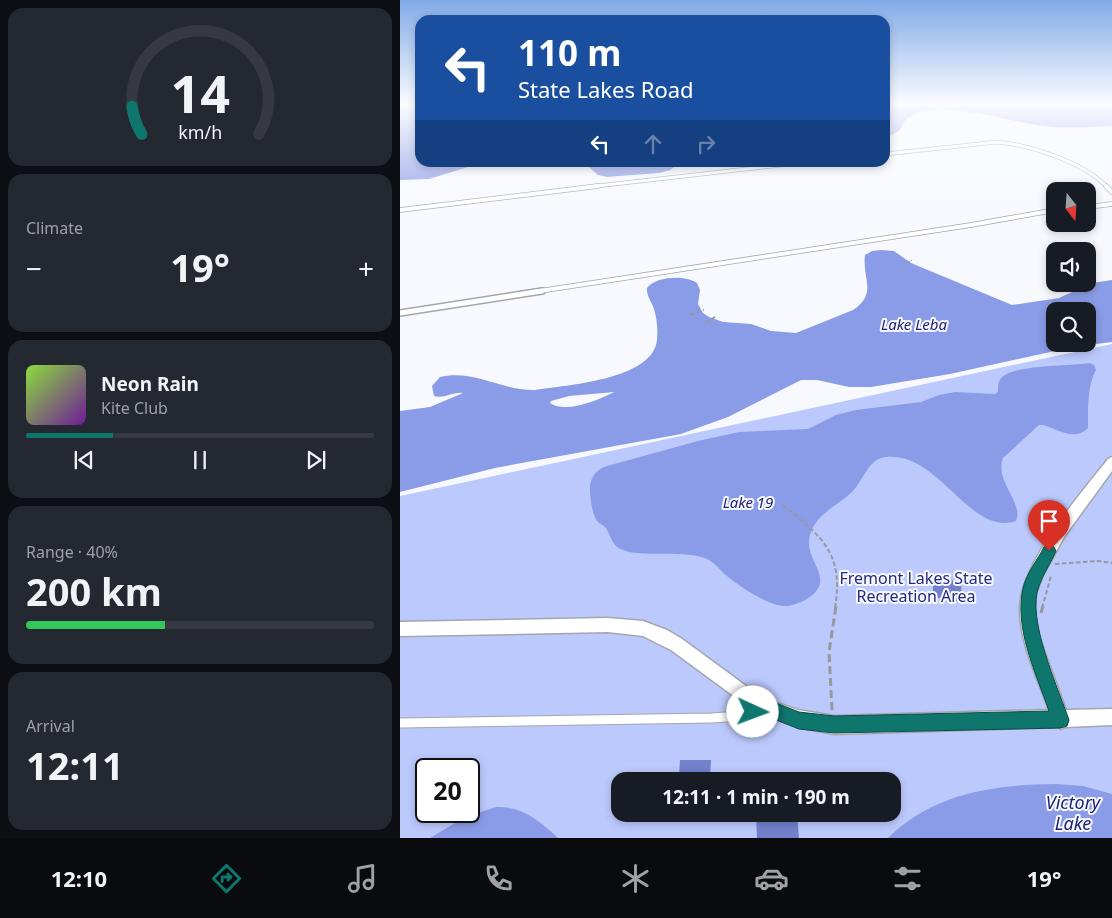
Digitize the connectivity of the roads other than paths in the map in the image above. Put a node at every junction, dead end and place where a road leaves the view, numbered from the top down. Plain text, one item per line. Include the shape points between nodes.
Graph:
1 (977, 144) edge
2 (1017, 144) edge
3 (890, 153) edge
4 (762, 167) edge
5 (1112, 192) edge
6 (1111, 203) edge
7 (1096, 206) edge
8 (400, 210) edge
9 (1046, 212) edge
10 (400, 313) edge
11 (1112, 462) edge
12 (400, 629) edge
13 (766, 708) junction
14 (1112, 717) edge
15 (1061, 720) junction
16 (400, 723) edge

1 - 3 lane
2 - 5 lane via 1079,167
4 - 8 lane
6 - 7 lane
9 - 10 lane
11 - 15 street via 1068,522 1048,562 1031,586 1027,612
12 - 13 street via 602,626 647,630 685,649
13 - 15 street via 799,720 834,725
13 - 16 lane via 740,716 712,718
14 - 15 street

